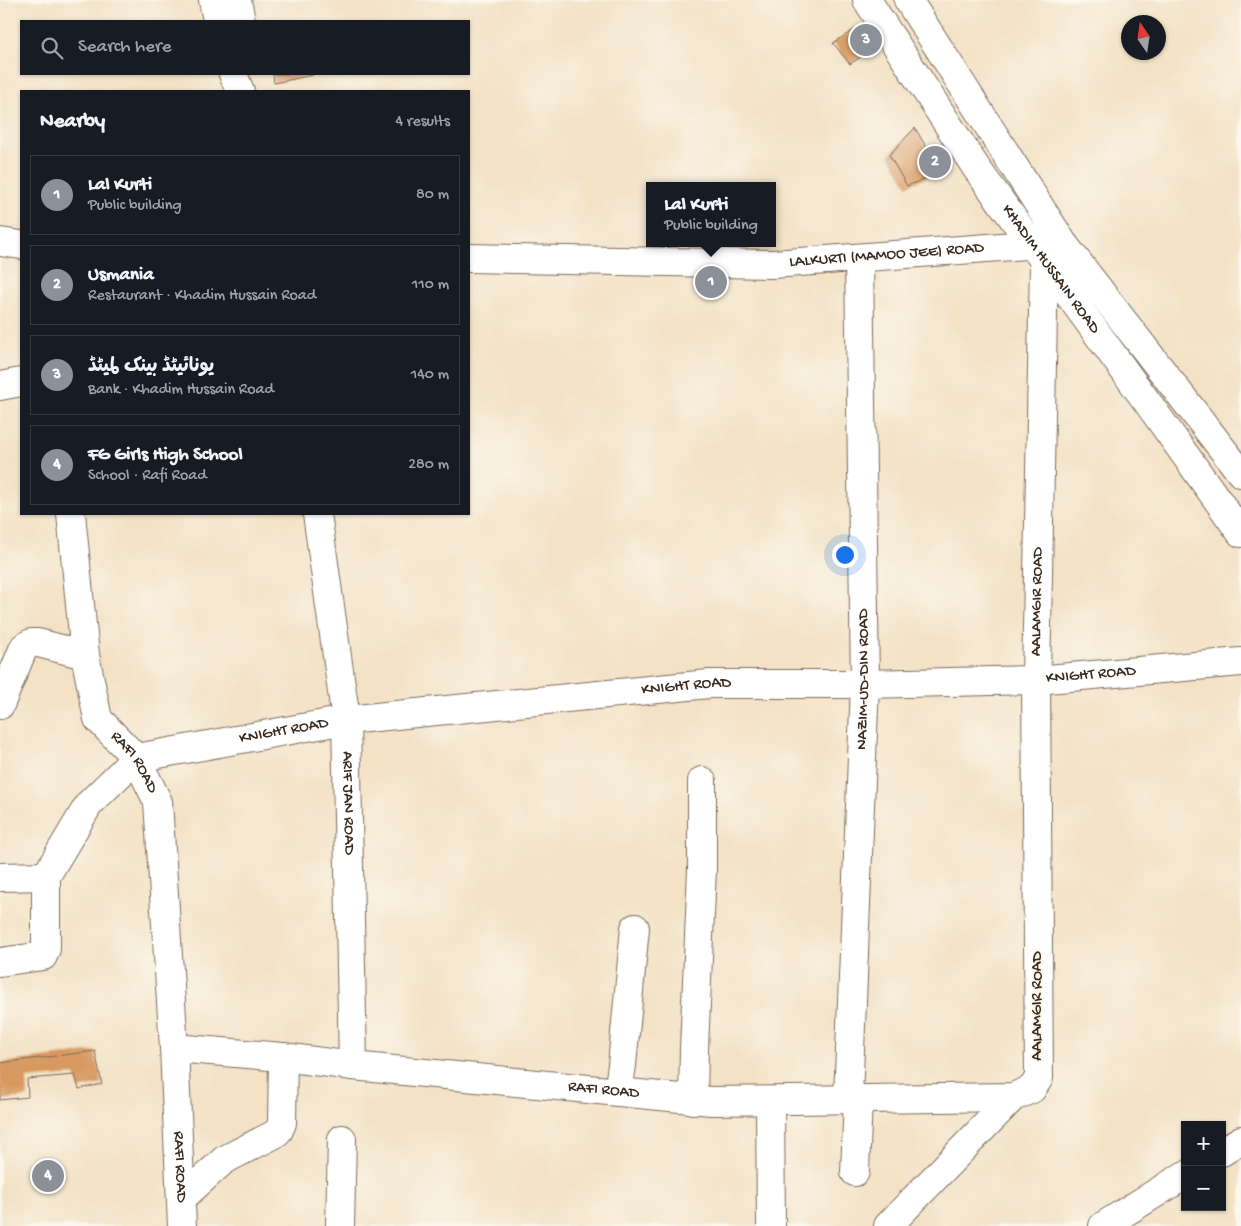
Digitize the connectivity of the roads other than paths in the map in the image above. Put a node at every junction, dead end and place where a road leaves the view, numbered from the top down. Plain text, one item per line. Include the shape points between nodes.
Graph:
1 (213, 0) edge
2 (237, 0) edge
3 (867, 0) edge
4 (908, 0) edge
5 (217, 20) edge
6 (241, 20) edge
7 (234, 75) edge
8 (243, 75) edge
9 (241, 90) edge
10 (242, 90) edge
11 (0, 242) edge
12 (1063, 243) junction
13 (20, 245) edge
14 (1038, 253) junction
15 (470, 258) edge
16 (859, 258) junction
17 (20, 382) edge
18 (0, 386) edge
19 (1241, 473) edge
20 (71, 515) edge
21 (317, 515) edge
22 (1241, 533) edge
23 (85, 655) junction
24 (1241, 662) edge
25 (1036, 680) junction
26 (865, 684) junction
27 (0, 705) edge
28 (346, 720) junction
29 (136, 758) junction
30 (702, 781) dead end
31 (46, 876) junction
32 (0, 877) edge
33 (635, 928) dead end
34 (0, 962) edge
35 (174, 1048) junction
36 (283, 1057) junction
37 (353, 1066) junction
38 (618, 1092) junction
39 (1022, 1093) junction
40 (853, 1099) junction
41 (693, 1100) junction
42 (770, 1101) junction
43 (342, 1139) dead end
44 (1241, 1140) edge
45 (1226, 1149) edge
46 (855, 1172) dead end
47 (1181, 1177) edge
48 (181, 1198) junction
49 (182, 1226) edge
50 (340, 1226) edge
51 (771, 1226) edge
52 (888, 1226) edge
53 (1103, 1226) edge

1 - 5 street
2 - 6 street
3 - 14 street, KHADIM HUSSAIN ROAD via 977,169
4 - 12 street, KHADIM HUSSAIN ROAD
7 - 9 street
8 - 10 street
11 - 13 street
12 - 14 street, LALKURTI (MAMOO JEE) ROAD
12 - 19 street, KHADIM HUSSAIN ROAD
14 - 16 street, LALKURTI (MAMOO JEE) ROAD
14 - 22 street, KHADIM HUSSAIN ROAD
14 - 25 street, AALAMGIR ROAD
15 - 16 street, LALKURTI (MAMOO JEE) ROAD via 772,264
16 - 26 street, NAZIM-UD-DIN ROAD
17 - 18 street
20 - 23 street, RAFI ROAD
21 - 28 street, ARIF JAN ROAD
23 - 27 street via 31,643 24,647
23 - 29 street, RAFI ROAD via 98,719
24 - 25 street, KNIGHT ROAD
25 - 26 street, KNIGHT ROAD
25 - 39 street, AALAMGIR ROAD via 1038,1078
26 - 28 street, KNIGHT ROAD via 709,684
26 - 40 street, NAZIM-UD-DIN ROAD
28 - 29 street, KNIGHT ROAD
28 - 37 street, ARIF JAN ROAD
29 - 31 street via 89,804
29 - 35 street, RAFI ROAD via 158,802
30 - 41 street
31 - 32 street
31 - 34 street via 46,949 43,956
33 - 38 street
35 - 36 street, RAFI ROAD
35 - 48 street, RAFI ROAD
36 - 37 street, RAFI ROAD
36 - 48 street via 282,1123 279,1130 224,1160
37 - 38 street, RAFI ROAD
38 - 41 street, RAFI ROAD
39 - 40 street, RAFI ROAD
39 - 52 street
40 - 42 street, RAFI ROAD
40 - 46 street, NAZIM-UD-DIN ROAD
41 - 42 street, RAFI ROAD
42 - 51 street
43 - 50 street
44 - 45 street
47 - 53 street
48 - 49 street, RAFI ROAD

